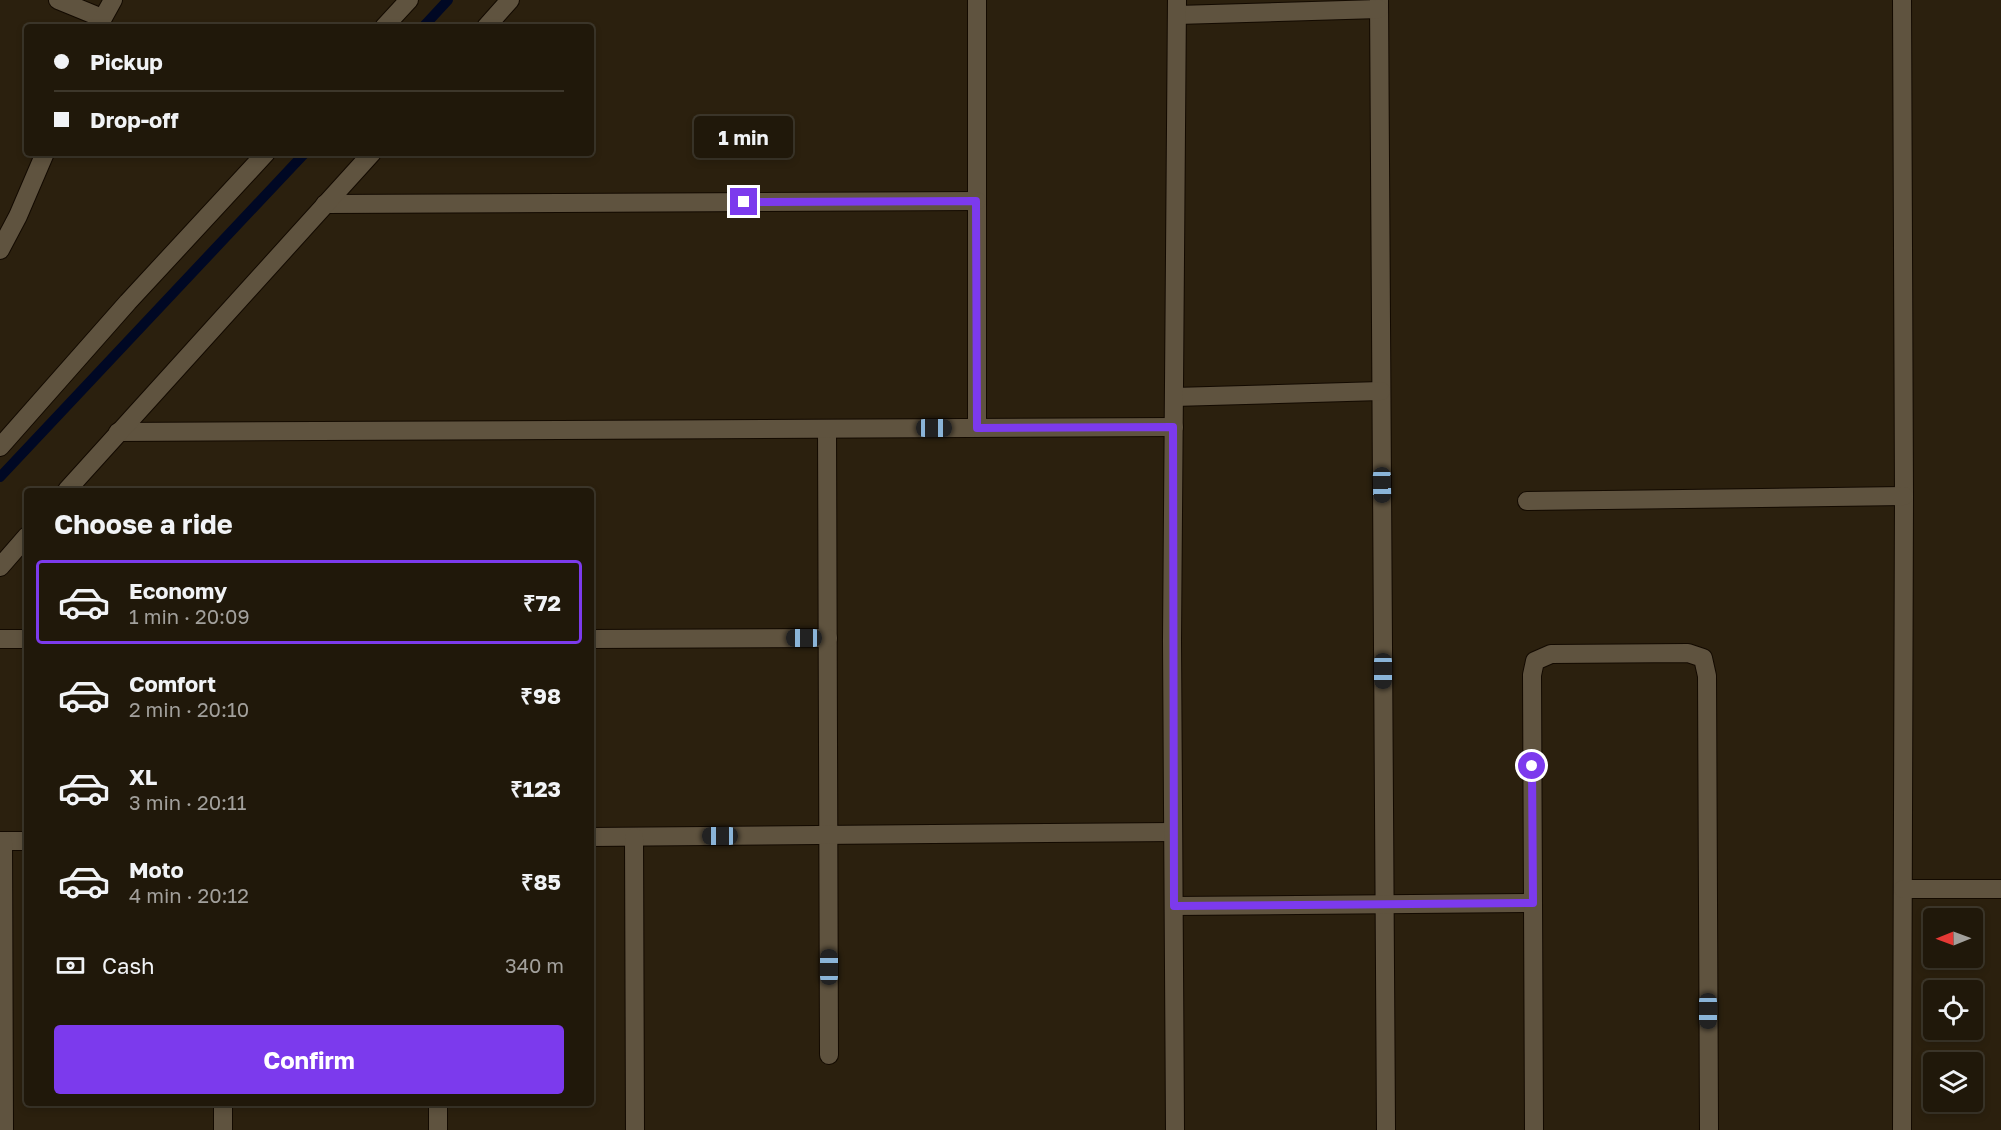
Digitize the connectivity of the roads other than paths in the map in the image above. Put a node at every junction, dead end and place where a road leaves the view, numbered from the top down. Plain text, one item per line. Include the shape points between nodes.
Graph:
1 (58, 0) edge
2 (113, 0) edge
3 (409, 0) edge
4 (510, 0) edge
5 (976, 0) edge
6 (1902, 0) edge
7 (1379, 4) edge
8 (1177, 8) edge
9 (100, 22) edge
10 (387, 24) edge
11 (489, 24) edge
12 (44, 156) edge
13 (263, 156) edge
14 (369, 156) edge
15 (976, 201) junction
16 (325, 204) junction
17 (0, 250) edge
18 (1381, 392) junction
19 (1174, 397) junction
20 (1173, 427) junction
21 (977, 428) junction
22 (827, 429) junction
23 (118, 432) junction
24 (0, 447) edge
25 (69, 488) edge
26 (1904, 496) junction
27 (1527, 501) dead end
28 (24, 539) edge
29 (0, 567) edge
30 (828, 638) junction
31 (0, 639) edge
32 (24, 639) edge
33 (594, 639) edge
34 (1173, 832) junction
35 (828, 835) junction
36 (594, 837) edge
37 (634, 837) junction
38 (1, 841) edge
39 (24, 841) edge
40 (2001, 889) edge
41 (1903, 890) junction
42 (1533, 903) junction
43 (1385, 904) junction
44 (1174, 906) junction
45 (829, 1055) dead end
46 (223, 1106) edge
47 (438, 1106) edge
48 (4, 1130) edge
49 (223, 1130) edge
50 (438, 1130) edge
51 (634, 1130) edge
52 (1175, 1130) edge
53 (1386, 1130) edge
54 (1534, 1130) edge
55 (1709, 1130) edge
56 (1902, 1130) edge

1 - 9 street
2 - 9 street
3 - 10 street
4 - 11 street
5 - 15 street
6 - 26 street
7 - 8 street
7 - 18 street
8 - 19 street
12 - 17 street
13 - 24 street
14 - 16 street
15 - 16 street
15 - 21 street
16 - 23 street
18 - 19 street
18 - 43 street
19 - 20 street
20 - 21 street
20 - 34 street
21 - 22 street
22 - 23 street
22 - 30 street
23 - 25 street
26 - 27 street
26 - 41 street
28 - 29 street
30 - 33 street
30 - 35 street
31 - 32 street
34 - 35 street
34 - 44 street
35 - 37 street
35 - 45 street
36 - 37 street
37 - 51 street
38 - 39 street
38 - 48 street
40 - 41 street
41 - 56 street
42 - 43 street
42 - 54 street
42 - 55 street via 1535,661 1551,654 1688,653 1703,658 1707,688
43 - 44 street
43 - 53 street
44 - 52 street
46 - 49 street
47 - 50 street

